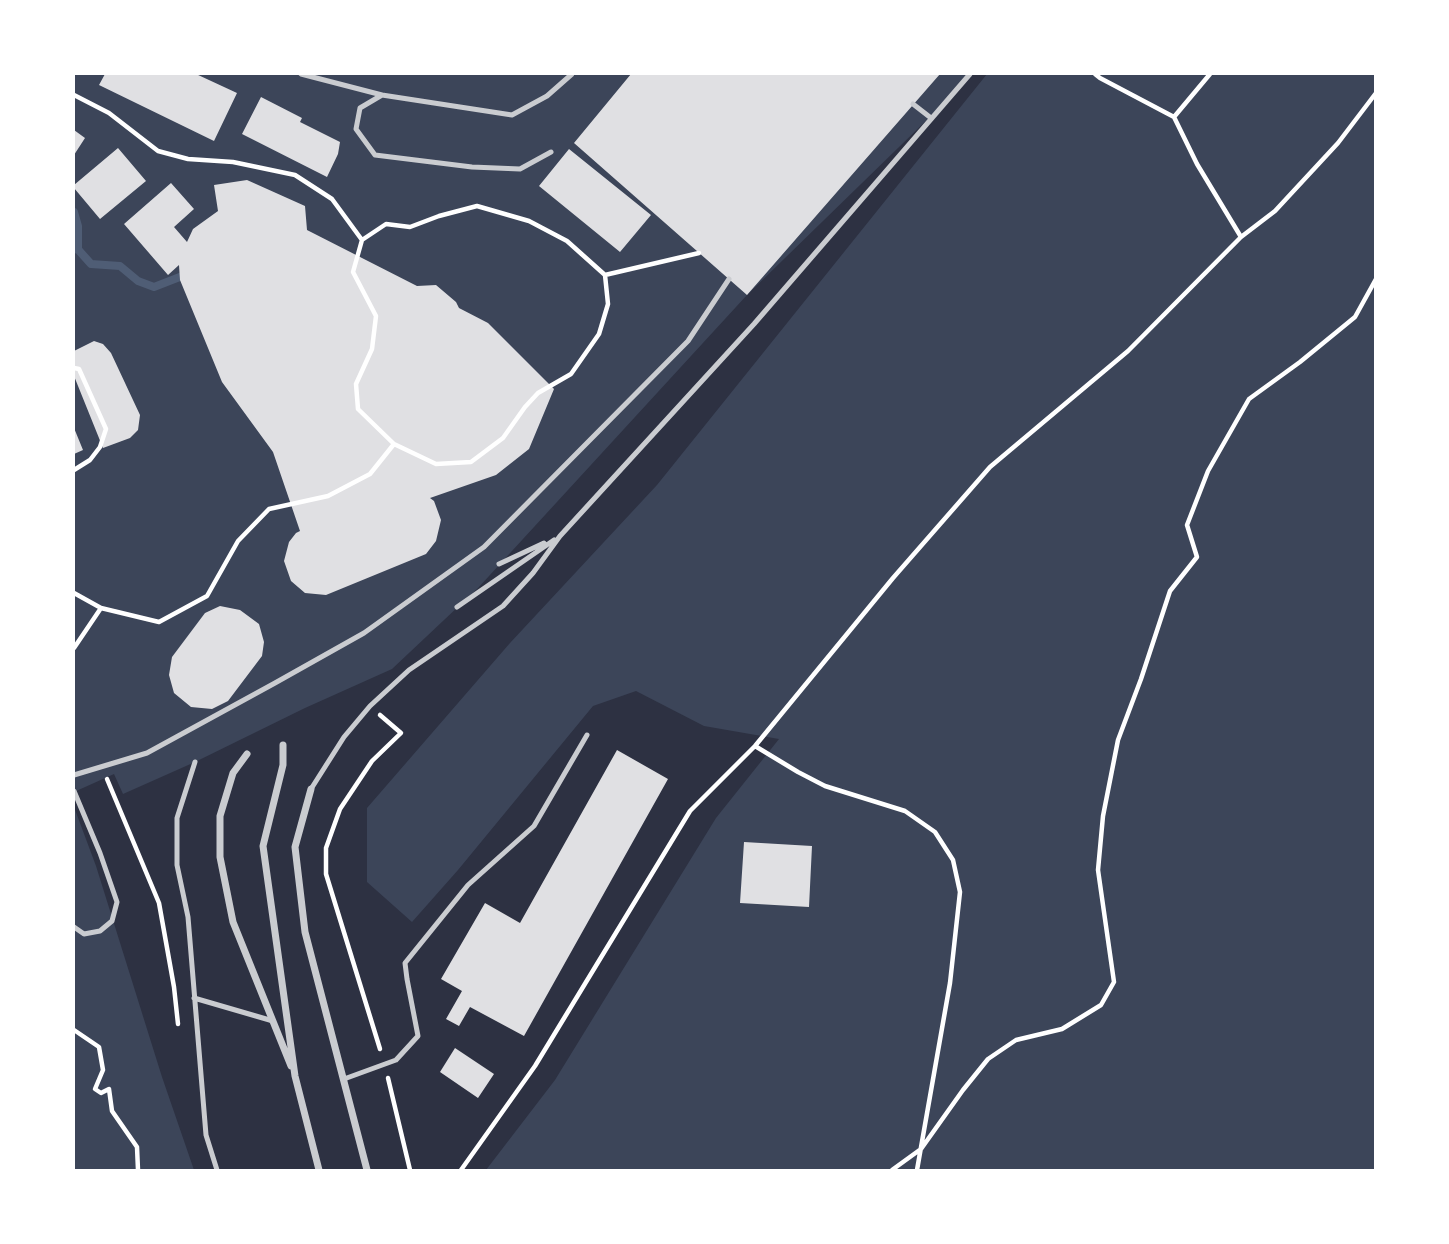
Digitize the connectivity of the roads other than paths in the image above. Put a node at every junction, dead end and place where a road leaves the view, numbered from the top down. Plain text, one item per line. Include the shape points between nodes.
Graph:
1 (301, 74) edge
2 (572, 74) edge
3 (970, 74) edge
4 (383, 95) junction
5 (913, 104) dead end
6 (931, 118) junction
7 (551, 152) dead end
8 (729, 279) dead end
9 (560, 536) junction
10 (499, 564) dead end
11 (457, 607) dead end
12 (587, 735) dead end
13 (283, 745) dead end
14 (247, 754) dead end
15 (195, 762) dead end
16 (74, 775) edge
17 (311, 789) joint
18 (74, 791) edge
19 (74, 927) edge
20 (194, 998) junction
21 (273, 1021) junction
22 (295, 1076) junction
23 (344, 1079) junction
24 (217, 1171) edge
25 (319, 1171) edge
26 (367, 1171) edge

1 - 4 lane
2 - 4 lane via 547,96 512,115
3 - 6 lane
4 - 7 lane via 360,108 356,130 374,155 520,169
5 - 6 lane
6 - 9 lane via 754,324
8 - 16 lane via 688,341 484,547 363,632 275,683 147,753
9 - 10 lane
9 - 11 lane
9 - 17 lane via 503,606 409,670 370,706
12 - 23 lane via 534,826 468,885 405,963 418,1035 396,1060
13 - 22 street via 283,765 262,846
14 - 21 street via 233,773 220,816 220,857 233,922
15 - 20 lane via 177,818 177,865 188,917
17 - 23 street via 295,847 305,932
18 - 19 lane via 117,902 112,921 100,931 84,934
20 - 21 lane
20 - 24 lane via 206,1135
21 - 22 street
22 - 25 street
23 - 26 street

